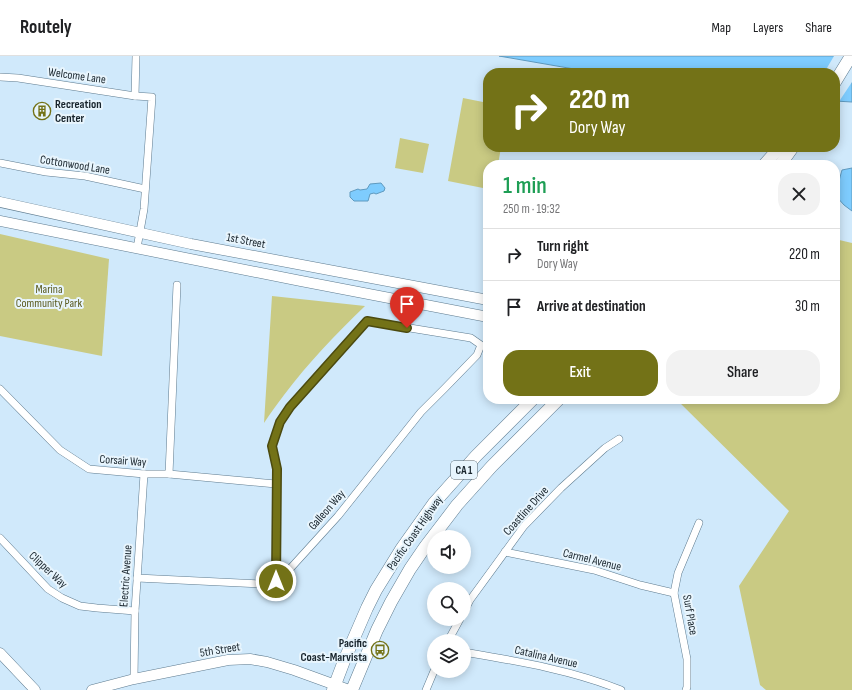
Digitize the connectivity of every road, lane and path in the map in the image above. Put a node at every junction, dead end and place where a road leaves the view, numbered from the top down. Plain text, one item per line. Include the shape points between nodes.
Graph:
1 (136, 56) edge
2 (851, 56) edge
3 (840, 74) edge
4 (0, 77) edge
5 (135, 96) junction
6 (776, 152) edge
7 (790, 152) edge
8 (768, 160) edge
9 (784, 160) edge
10 (0, 162) edge
11 (146, 189) junction
12 (0, 202) edge
13 (0, 221) edge
14 (140, 232) junction
15 (137, 248) junction
16 (177, 285) dead end
17 (483, 299) edge
18 (483, 316) edge
19 (0, 389) edge
20 (528, 404) edge
21 (554, 404) edge
22 (619, 439) dead end
23 (144, 474) junction
24 (169, 474) junction
25 (276, 484) junction
26 (699, 523) dead end
27 (0, 538) edge
28 (505, 552) junction
29 (137, 578) junction
30 (276, 581) junction
31 (674, 593) junction
32 (471, 599) edge
33 (135, 611) junction
34 (0, 653) edge
35 (471, 653) edge
36 (431, 678) edge
37 (134, 679) junction
38 (334, 688) edge
39 (35, 690) edge
40 (92, 690) edge
41 (349, 690) edge
42 (352, 690) edge
43 (426, 690) edge
44 (621, 690) edge
45 (686, 690) edge

1 - 5 street
2 - 3 highway
4 - 5 street, Welcome Lane
5 - 11 street, Welcome Lane via 152,97
6 - 8 highway
7 - 9 highway
10 - 11 street, Cottonwood Lane
11 - 14 street
12 - 14 main road, 1st Street
13 - 15 main road
14 - 15 street
14 - 17 main road, 1st Street
15 - 18 main road
16 - 24 street
19 - 23 street, Corsair Way via 60,450 89,469
20 - 38 highway, Pacific Coast Highway / CA 1 via 434,503 402,548 367,608
21 - 42 highway, Pacific Coast Highway / CA 1 via 462,499 425,547 387,609
22 - 28 street, Coastline Drive via 561,488 524,526
23 - 24 street, Corsair Way
23 - 29 street, Electric Avenue
24 - 25 street, Corsair Way
25 - 30 street
25 - 30 street, Galleon Way via 277,469 272,446 280,422 290,407 367,321 471,338 481,345 477,355 421,412 338,516
26 - 31 street, Surf Place via 678,573
27 - 33 street, Clipper Way via 48,588 62,598 80,606
28 - 31 street, Carmel Avenue via 594,570
28 - 32 street, Coastline Drive
29 - 30 street via 261,584
29 - 33 street, Electric Avenue
31 - 45 street, Surf Place via 687,659
33 - 37 street, Electric Avenue
34 - 39 main road
35 - 44 street, Catalina Avenue via 559,671
36 - 43 street
37 - 38 main road, 5th Street via 250,658 294,670
37 - 40 main road, 5th Street
38 - 41 main road, 5th Street

